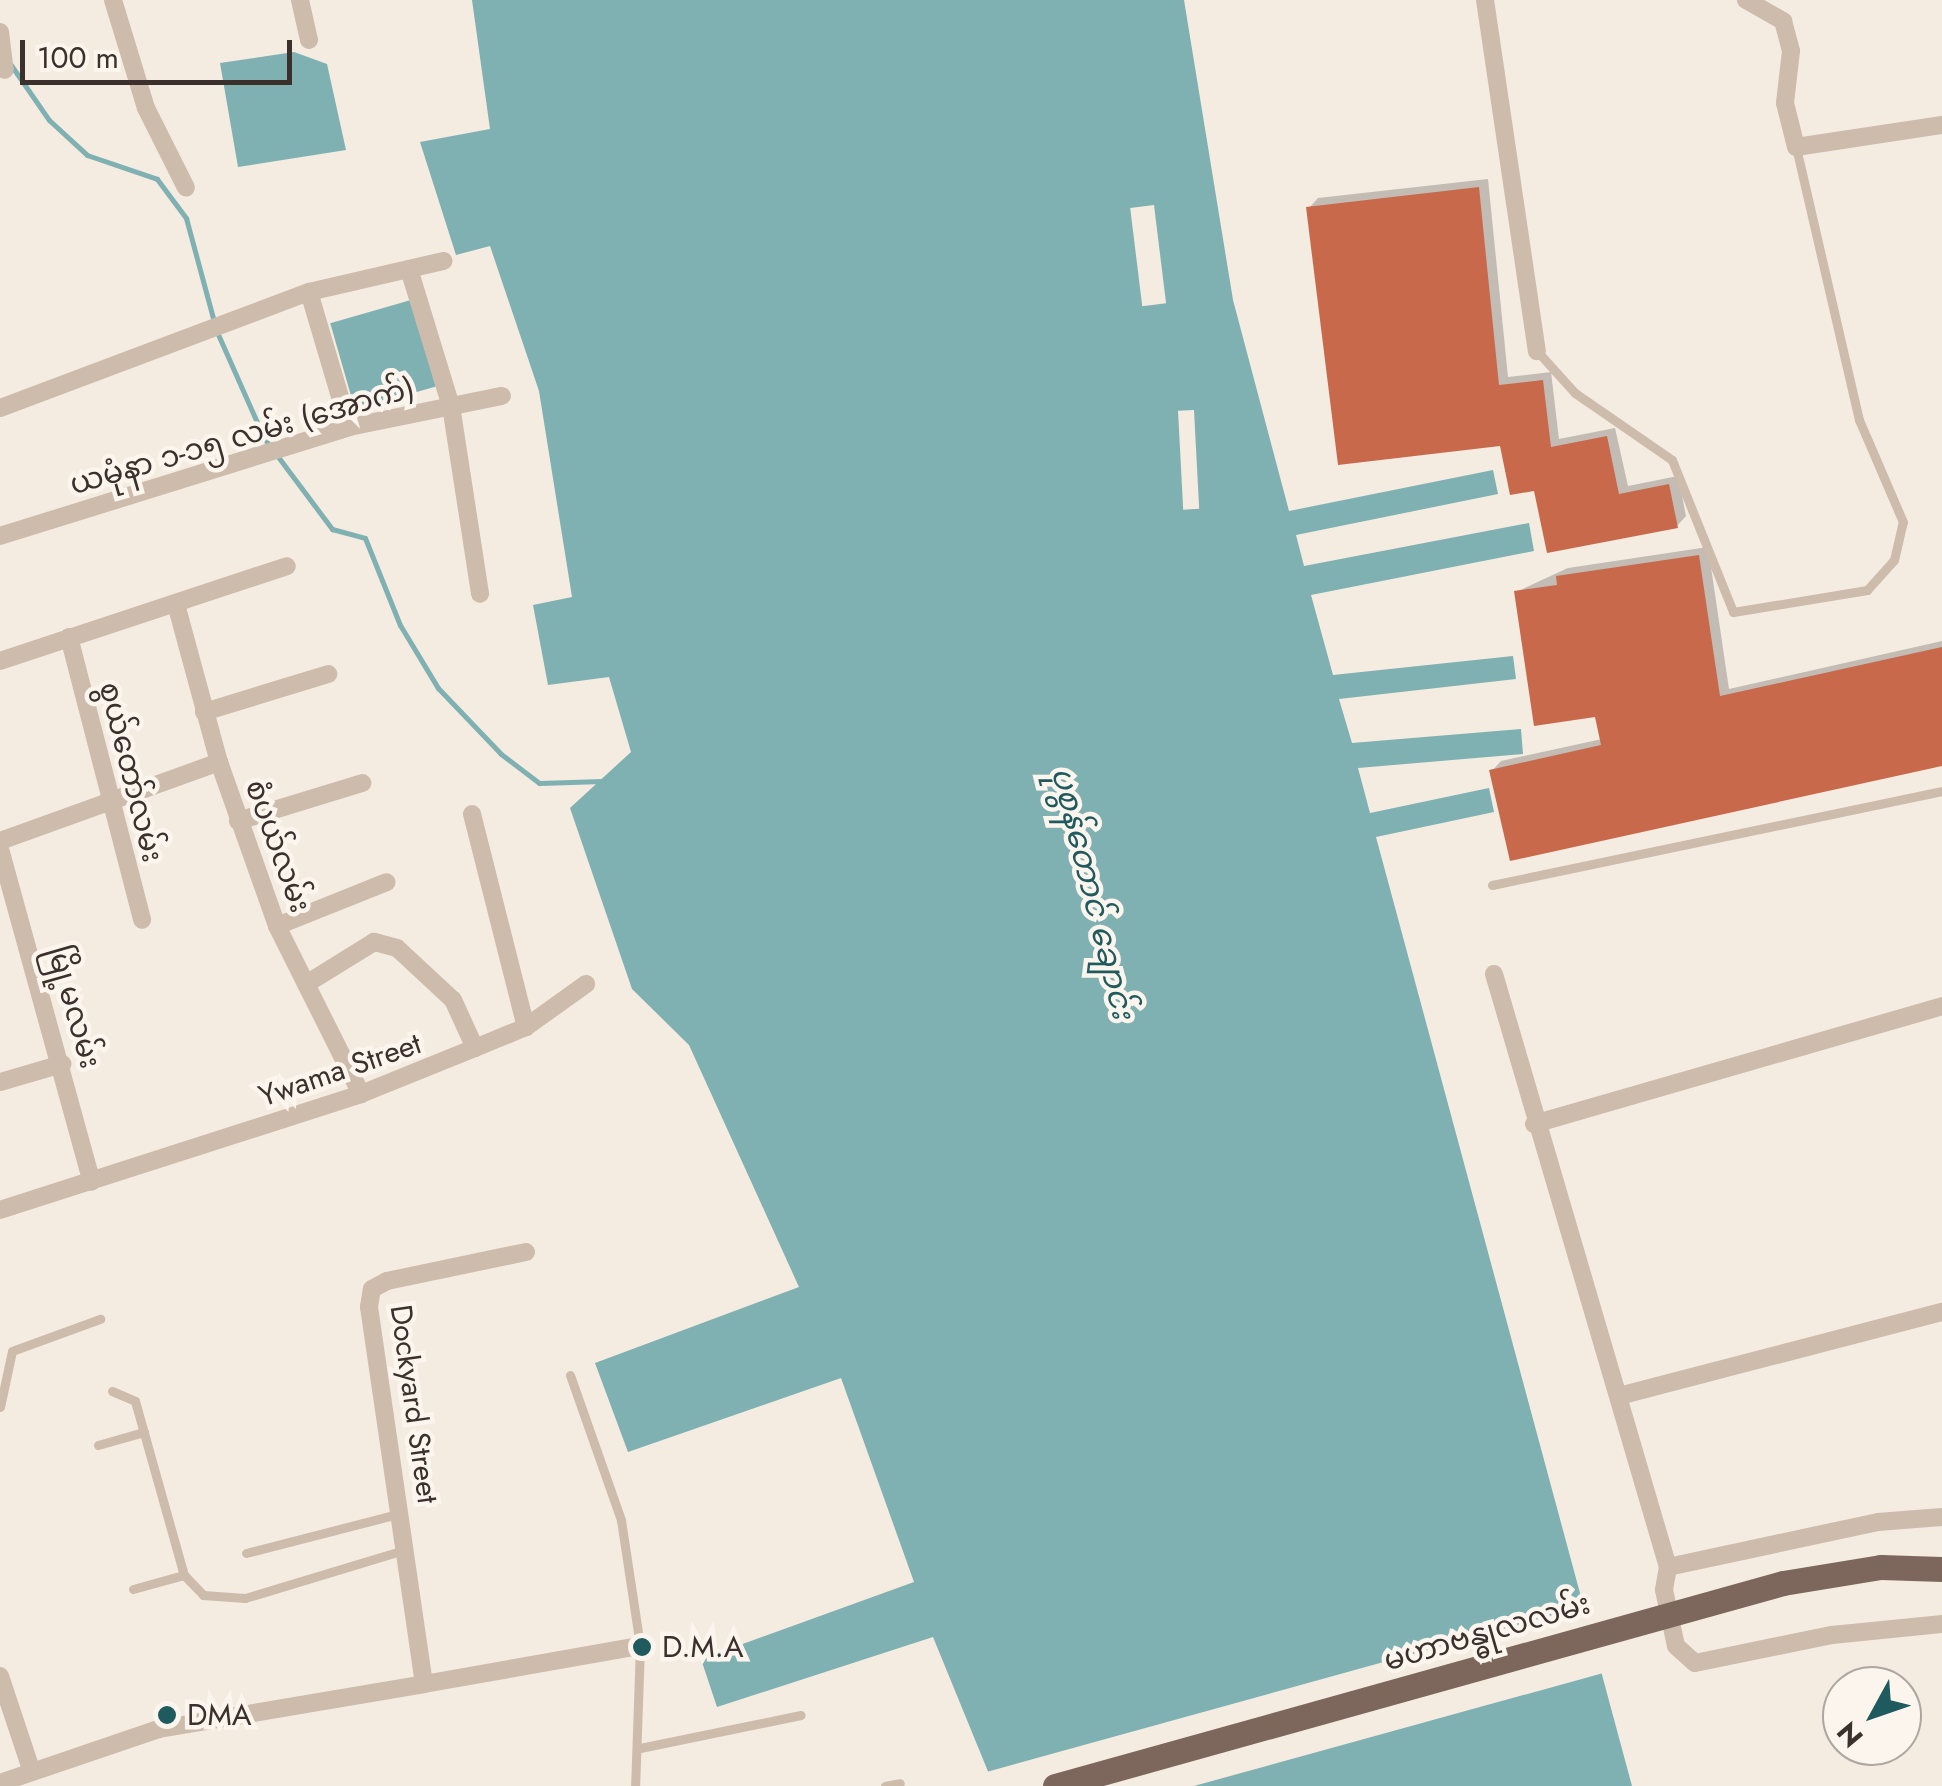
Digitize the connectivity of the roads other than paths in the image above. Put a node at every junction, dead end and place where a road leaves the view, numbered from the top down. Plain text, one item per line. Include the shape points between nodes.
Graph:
1 (113, 0) edge
2 (300, 0) edge
3 (1485, 0) edge
4 (1746, 0) edge
5 (0, 32) edge
6 (309, 40) dead end
7 (5, 70) dead end
8 (1942, 124) edge
9 (1796, 147) junction
10 (186, 188) dead end
11 (444, 261) dead end
12 (409, 269) junction
13 (310, 292) junction
14 (1537, 351) joint
15 (502, 396) dead end
16 (451, 406) junction
17 (0, 408) edge
18 (349, 427) junction
19 (0, 536) edge
20 (286, 566) dead end
21 (480, 594) dead end
22 (176, 604) junction
23 (69, 637) junction
24 (0, 661) edge
25 (328, 674) dead end
26 (204, 712) junction
27 (220, 762) junction
28 (362, 783) dead end
29 (1942, 791) edge
30 (107, 800) junction
31 (472, 814) dead end
32 (238, 820) junction
33 (0, 841) edge
34 (0, 849) edge
35 (386, 882) dead end
36 (1492, 884) dead end
37 (6, 896) edge
38 (142, 920) dead end
39 (277, 926) junction
40 (1494, 974) dead end
41 (306, 984) junction
42 (586, 984) dead end
43 (1942, 1006) edge
44 (526, 1027) junction
45 (474, 1048) junction
46 (62, 1064) junction
47 (0, 1082) edge
48 (361, 1094) junction
49 (1534, 1124) junction
50 (92, 1182) junction
51 (0, 1210) edge
52 (526, 1252) dead end
53 (1942, 1312) edge
54 (100, 1320) dead end
55 (570, 1375) dead end
56 (112, 1391) dead end
57 (1619, 1396) junction
58 (0, 1406) edge
59 (144, 1432) junction
60 (98, 1445) dead end
61 (402, 1513) junction
62 (1942, 1517) edge
63 (407, 1550) junction
64 (246, 1554) dead end
65 (1668, 1566) junction
66 (1942, 1568) edge
67 (184, 1575) junction
68 (133, 1588) dead end
69 (1942, 1624) edge
70 (640, 1646) junction
71 (0, 1676) edge
72 (424, 1684) junction
73 (801, 1715) dead end
74 (640, 1748) junction
75 (31, 1769) junction
76 (0, 1783) edge
77 (900, 1783) dead end
78 (636, 1786) edge
79 (885, 1786) edge
80 (1055, 1786) edge

1 - 10 street via 146,108
2 - 6 street
3 - 14 street
4 - 9 street via 1783,22 1791,51 1785,103
5 - 7 street
8 - 9 street
9 - 14 lane via 1859,420 1903,522 1894,560 1867,590 1733,612 1672,460 1576,393
11 - 12 street
12 - 13 street
12 - 16 street
13 - 17 street
13 - 18 street
15 - 16 street, ယမုံနာ ၁-၁၅ လမ်း (အောက်)
16 - 18 street, ယမုံနာ ၁-၁၅ လမ်း (အောက်)
16 - 21 street
18 - 19 street, ယမုံနာ ၁-၁၅ လမ်း (အောက်)
20 - 22 street
22 - 23 street
22 - 26 street, စံပယ်လမ်း
23 - 24 street
23 - 30 street, စွယ်တော်လမ်း
25 - 26 street
26 - 27 street, စံပယ်လမ်း
27 - 30 street
27 - 32 street, စံပယ်လမ်း
28 - 32 street
29 - 36 lane
30 - 33 street
30 - 38 street, စွယ်တော်လမ်း
31 - 44 street
32 - 39 street, စံပယ်လမ်း
34 - 37 street, မြို့မလမ်း
35 - 39 street
37 - 46 street, မြို့မလမ်း
39 - 41 street, စံပယ်လမ်း
40 - 49 street
41 - 45 street via 374,942 398,948 453,1000
41 - 48 street, စံပယ်လမ်း
42 - 44 street, Ywama Street
43 - 49 street
44 - 45 street, Ywama Street
45 - 48 street, Ywama Street
46 - 47 street
46 - 50 street, မြို့မလမ်း
48 - 50 street, Ywama Street
49 - 57 street
50 - 51 street, Ywama Street
52 - 61 street, Dockyard Street via 386,1280 372,1289
53 - 57 street
54 - 58 lane via 12,1351
55 - 70 lane via 621,1520
56 - 59 lane via 133,1397
57 - 65 street
59 - 60 lane
59 - 67 lane
61 - 63 street, Dockyard Street
61 - 64 lane
62 - 65 street via 1878,1522
63 - 67 lane via 224,1600 202,1595
63 - 72 street, Dockyard Street
65 - 69 street via 1670,1628 1676,1646 1695,1663 1832,1635
66 - 80 main road, မဟာဗန္ဓုလလမ်း, bridge via 1881,1567 1783,1583
67 - 68 lane
70 - 72 street
70 - 74 lane
71 - 75 street
72 - 75 street via 158,1729
73 - 74 lane
74 - 78 lane
75 - 76 street
77 - 79 lane

